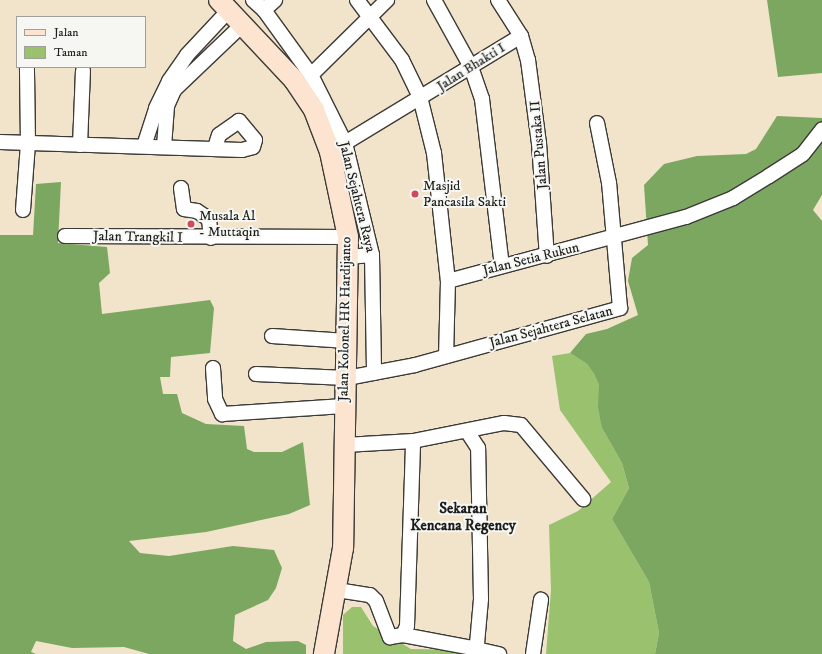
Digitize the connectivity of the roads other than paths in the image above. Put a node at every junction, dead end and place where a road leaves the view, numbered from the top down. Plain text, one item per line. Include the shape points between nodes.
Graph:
1 (253, 0) edge
2 (275, 0) edge
3 (357, 0) edge
4 (387, 0) edge
5 (434, 0) edge
6 (498, 0) edge
7 (264, 10) junction
8 (230, 12) edge
9 (371, 17) junction
10 (521, 36) junction
11 (471, 67) junction
12 (27, 68) edge
13 (83, 71) dead end
14 (311, 75) junction
15 (420, 98) junction
16 (320, 106) junction
17 (161, 108) junction
18 (597, 123) dead end
19 (822, 130) edge
20 (0, 142) edge
21 (28, 143) junction
22 (345, 143) junction
23 (80, 145) junction
24 (144, 146) junction
25 (164, 147) junction
26 (215, 147) dead end
27 (181, 188) dead end
28 (23, 210) dead end
29 (66, 236) dead end
30 (613, 237) junction
31 (212, 238) junction
32 (348, 247) junction
33 (372, 255) junction
34 (547, 256) junction
35 (502, 266) junction
36 (448, 281) junction
37 (272, 336) dead end
38 (347, 341) junction
39 (446, 356) junction
40 (213, 368) dead end
41 (374, 373) junction
42 (256, 374) dead end
43 (347, 378) junction
44 (344, 406) junction
45 (467, 430) junction
46 (413, 441) junction
47 (345, 445) junction
48 (583, 499) dead end
49 (337, 590) junction
50 (541, 600) dead end
51 (403, 635) junction
52 (472, 648) junction
53 (324, 654) edge
54 (499, 654) edge
55 (533, 654) edge

1 - 7 street, Jalan Sejahtera Raya
2 - 7 street
3 - 9 street, Jalan Bhakti I
4 - 9 street
5 - 11 street
6 - 10 street, Jalan Pustaka II
7 - 14 street, Jalan Sejahtera Raya
8 - 16 main road, Jalan Kolonel HR Hardijanto
8 - 17 street
8 - 17 street via 187,56
9 - 14 street
9 - 15 street, Jalan Bhakti I via 402,60
10 - 11 street, Jalan Bhakti I
10 - 34 street, Jalan Pustaka II via 533,87
11 - 15 street, Jalan Bhakti I
11 - 35 street via 482,99
12 - 21 street
13 - 23 street
14 - 16 street, Jalan Sejahtera Raya
15 - 22 street, Jalan Bhakti I
15 - 36 street via 434,153
16 - 22 street, Jalan Sejahtera Raya
16 - 32 main road, Jalan Kolonel HR Hardijanto
17 - 24 street
17 - 25 street
18 - 30 street, Jalan Sejahtera Selatan via 609,183
19 - 30 street, Jalan Setia Rukun via 803,154 733,198 686,217
20 - 21 street
21 - 23 street
21 - 28 street
22 - 33 street, Jalan Sejahtera Raya
23 - 24 street
24 - 25 street
25 - 26 street
27 - 31 street, Jalan Trangkil I via 184,209 197,211 209,219
29 - 31 street, Jalan Trangkil I
30 - 34 street, Jalan Setia Rukun
30 - 39 street, Jalan Sejahtera Selatan via 620,308
31 - 32 street, Jalan Trangkil I
32 - 33 street, Jalan Trangkil I
32 - 38 main road, Jalan Kolonel HR Hardijanto
33 - 41 street, Jalan Sejahtera Raya
34 - 35 street, Jalan Setia Rukun
35 - 36 street, Jalan Setia Rukun
36 - 39 street
37 - 38 street
38 - 43 main road, Jalan Kolonel HR Hardijanto
39 - 41 street, Jalan Sejahtera Selatan
40 - 44 street via 215,400 222,414
41 - 43 street, Jalan Sejahtera Selatan
42 - 43 street, Jalan Sejahtera Selatan
43 - 44 main road, Jalan Kolonel HR Hardijanto
44 - 47 main road, Jalan Kolonel HR Hardijanto
45 - 46 street
45 - 48 street via 504,423 521,425
45 - 52 street via 478,448 481,599 477,644
46 - 47 street
46 - 51 street via 407,626
47 - 49 main road, Jalan Kolonel HR Hardijanto via 343,548
49 - 51 street via 370,595 376,601 390,637
49 - 53 main road, Jalan Kolonel HR Hardijanto
50 - 55 street
51 - 52 street
52 - 54 street

